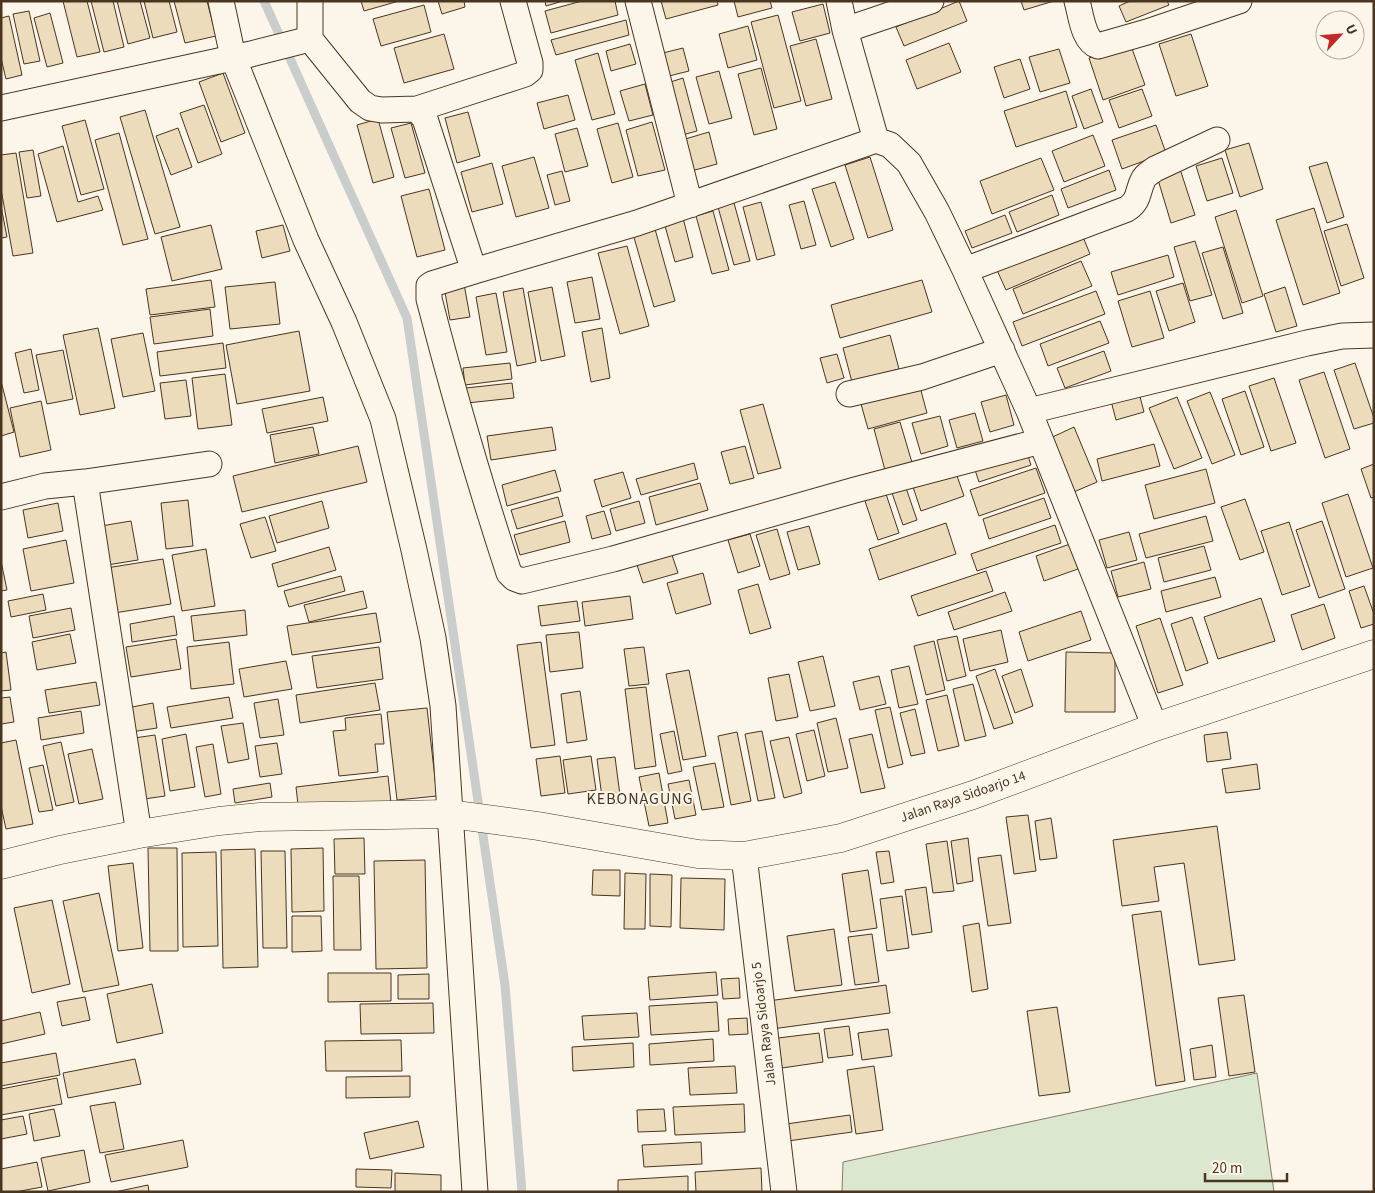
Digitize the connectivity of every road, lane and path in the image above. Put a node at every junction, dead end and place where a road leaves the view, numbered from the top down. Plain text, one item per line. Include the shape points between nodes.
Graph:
1 (221, 1) edge
2 (310, 1) edge
3 (513, 1) edge
4 (638, 1) edge
5 (838, 1) edge
6 (931, 1) edge
7 (1077, 1) edge
8 (1239, 1) edge
9 (845, 30) junction
10 (300, 41) junction
11 (242, 55) junction
12 (1, 108) edge
13 (417, 109) junction
14 (876, 140) junction
15 (1217, 140) dead end
16 (690, 205) junction
17 (474, 270) junction
18 (966, 270) junction
19 (1374, 335) edge
20 (1002, 350) junction
21 (849, 394) dead end
22 (1029, 411) junction
23 (1041, 441) junction
24 (209, 464) dead end
25 (85, 482) junction
26 (1, 496) edge
27 (1374, 654) edge
28 (1155, 727) junction
29 (459, 816) junction
30 (139, 834) junction
31 (744, 856) junction
32 (1, 865) edge
33 (475, 1192) edge
34 (784, 1192) edge

1 - 11 street
2 - 10 street
3 - 13 street via 530,70
4 - 16 street
5 - 9 street
6 - 9 street
7 - 8 street via 1087,37 1098,46
9 - 14 street
10 - 11 street
10 - 13 street via 370,108
11 - 12 street
11 - 29 street via 306,240 344,322 383,419 433,638
13 - 17 street via 425,119
14 - 16 street
14 - 18 street via 890,146 909,163
15 - 18 street via 1155,169 1143,180 1134,204 1127,208
16 - 17 street via 619,229
17 - 23 street via 432,284 428,291 466,439 509,573 522,581
18 - 20 street
19 - 22 street via 1342,336 1307,343
20 - 21 street via 922,377
20 - 22 street
22 - 23 street
23 - 28 street
24 - 25 street
25 - 26 street via 45,486
25 - 30 street
27 - 28 main road, Jalan Raya Sidoarjo 14
28 - 31 main road, Jalan Raya Sidoarjo 14 via 973,795 841,838
29 - 30 main road, Jalan Raya Sidoarjo 14 via 260,817
29 - 31 main road, Jalan Raya Sidoarjo 14 via 538,826 698,854
29 - 33 street
30 - 32 main road, Jalan Raya Sidoarjo 14
31 - 34 street, Jalan Raya Sidoarjo 5

